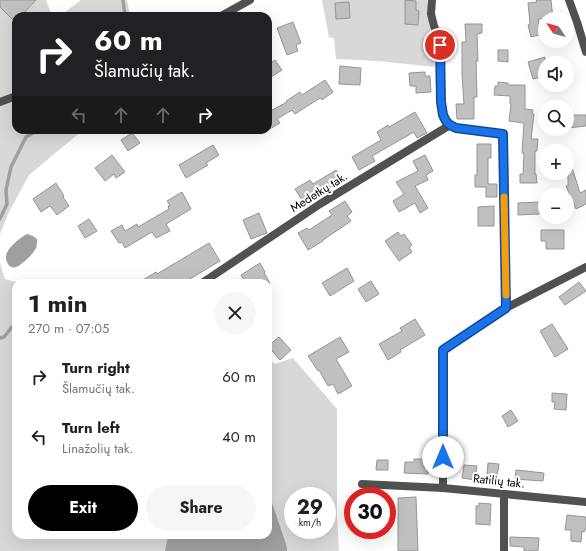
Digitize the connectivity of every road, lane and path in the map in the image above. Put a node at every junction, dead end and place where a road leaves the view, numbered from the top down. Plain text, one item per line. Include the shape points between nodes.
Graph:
1 (250, 0) edge
2 (432, 0) edge
3 (570, 0) edge
4 (228, 12) edge
5 (586, 52) edge
6 (12, 98) edge
7 (0, 102) edge
8 (450, 125) junction
9 (586, 267) edge
10 (208, 279) edge
11 (506, 308) junction
12 (362, 484) dead end
13 (443, 488) junction
14 (504, 494) junction
15 (586, 502) edge
16 (504, 551) edge

1 - 4 street
2 - 8 street via 431,14 440,45 441,102 443,115
3 - 5 street
6 - 7 street
8 - 10 street, Medetkų tak. via 320,204
8 - 11 street via 503,134
9 - 11 street
11 - 13 street via 443,350
12 - 13 street, Ratilių tak.
13 - 14 street, Ratilių tak.
14 - 15 street, Ratilių tak.
14 - 16 street

